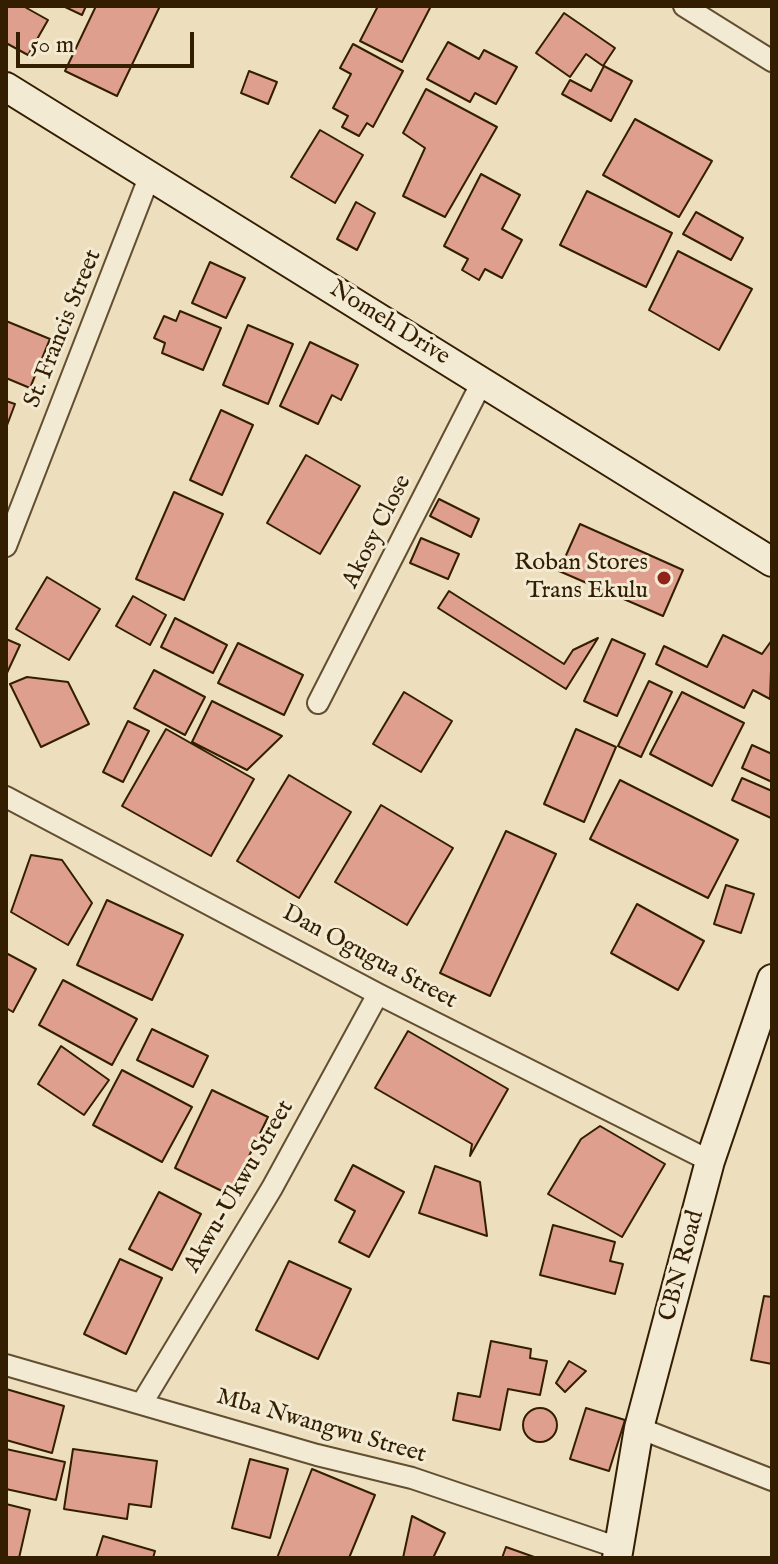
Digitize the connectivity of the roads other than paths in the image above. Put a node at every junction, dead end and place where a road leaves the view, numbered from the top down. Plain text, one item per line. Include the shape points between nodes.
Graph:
1 (684, 6) edge
2 (772, 61) edge
3 (6, 87) edge
4 (150, 175) junction
5 (482, 382) junction
6 (6, 546) edge
7 (772, 562) edge
8 (318, 703) dead end
9 (6, 797) edge
10 (772, 979) edge
11 (378, 994) junction
12 (710, 1161) junction
13 (6, 1365) edge
14 (142, 1403) junction
15 (639, 1428) junction
16 (772, 1480) edge
17 (618, 1553) edge

1 - 2 street
3 - 4 main road, Nomeh Drive
4 - 5 main road, Nomeh Drive
4 - 6 street, St. Francis Street
5 - 7 main road, Nomeh Drive
5 - 8 street, Akosy Close
9 - 11 street, Dan Ogugua Street
10 - 12 main road, CBN Road
11 - 12 street, Dan Ogugua Street
11 - 14 street, Akwu-Ukwu Street via 272,1188
12 - 15 main road, CBN Road
13 - 14 street, Mba Nwangwu Street
14 - 17 street, Mba Nwangwu Street via 412,1478
15 - 16 street
15 - 17 main road, CBN Road

